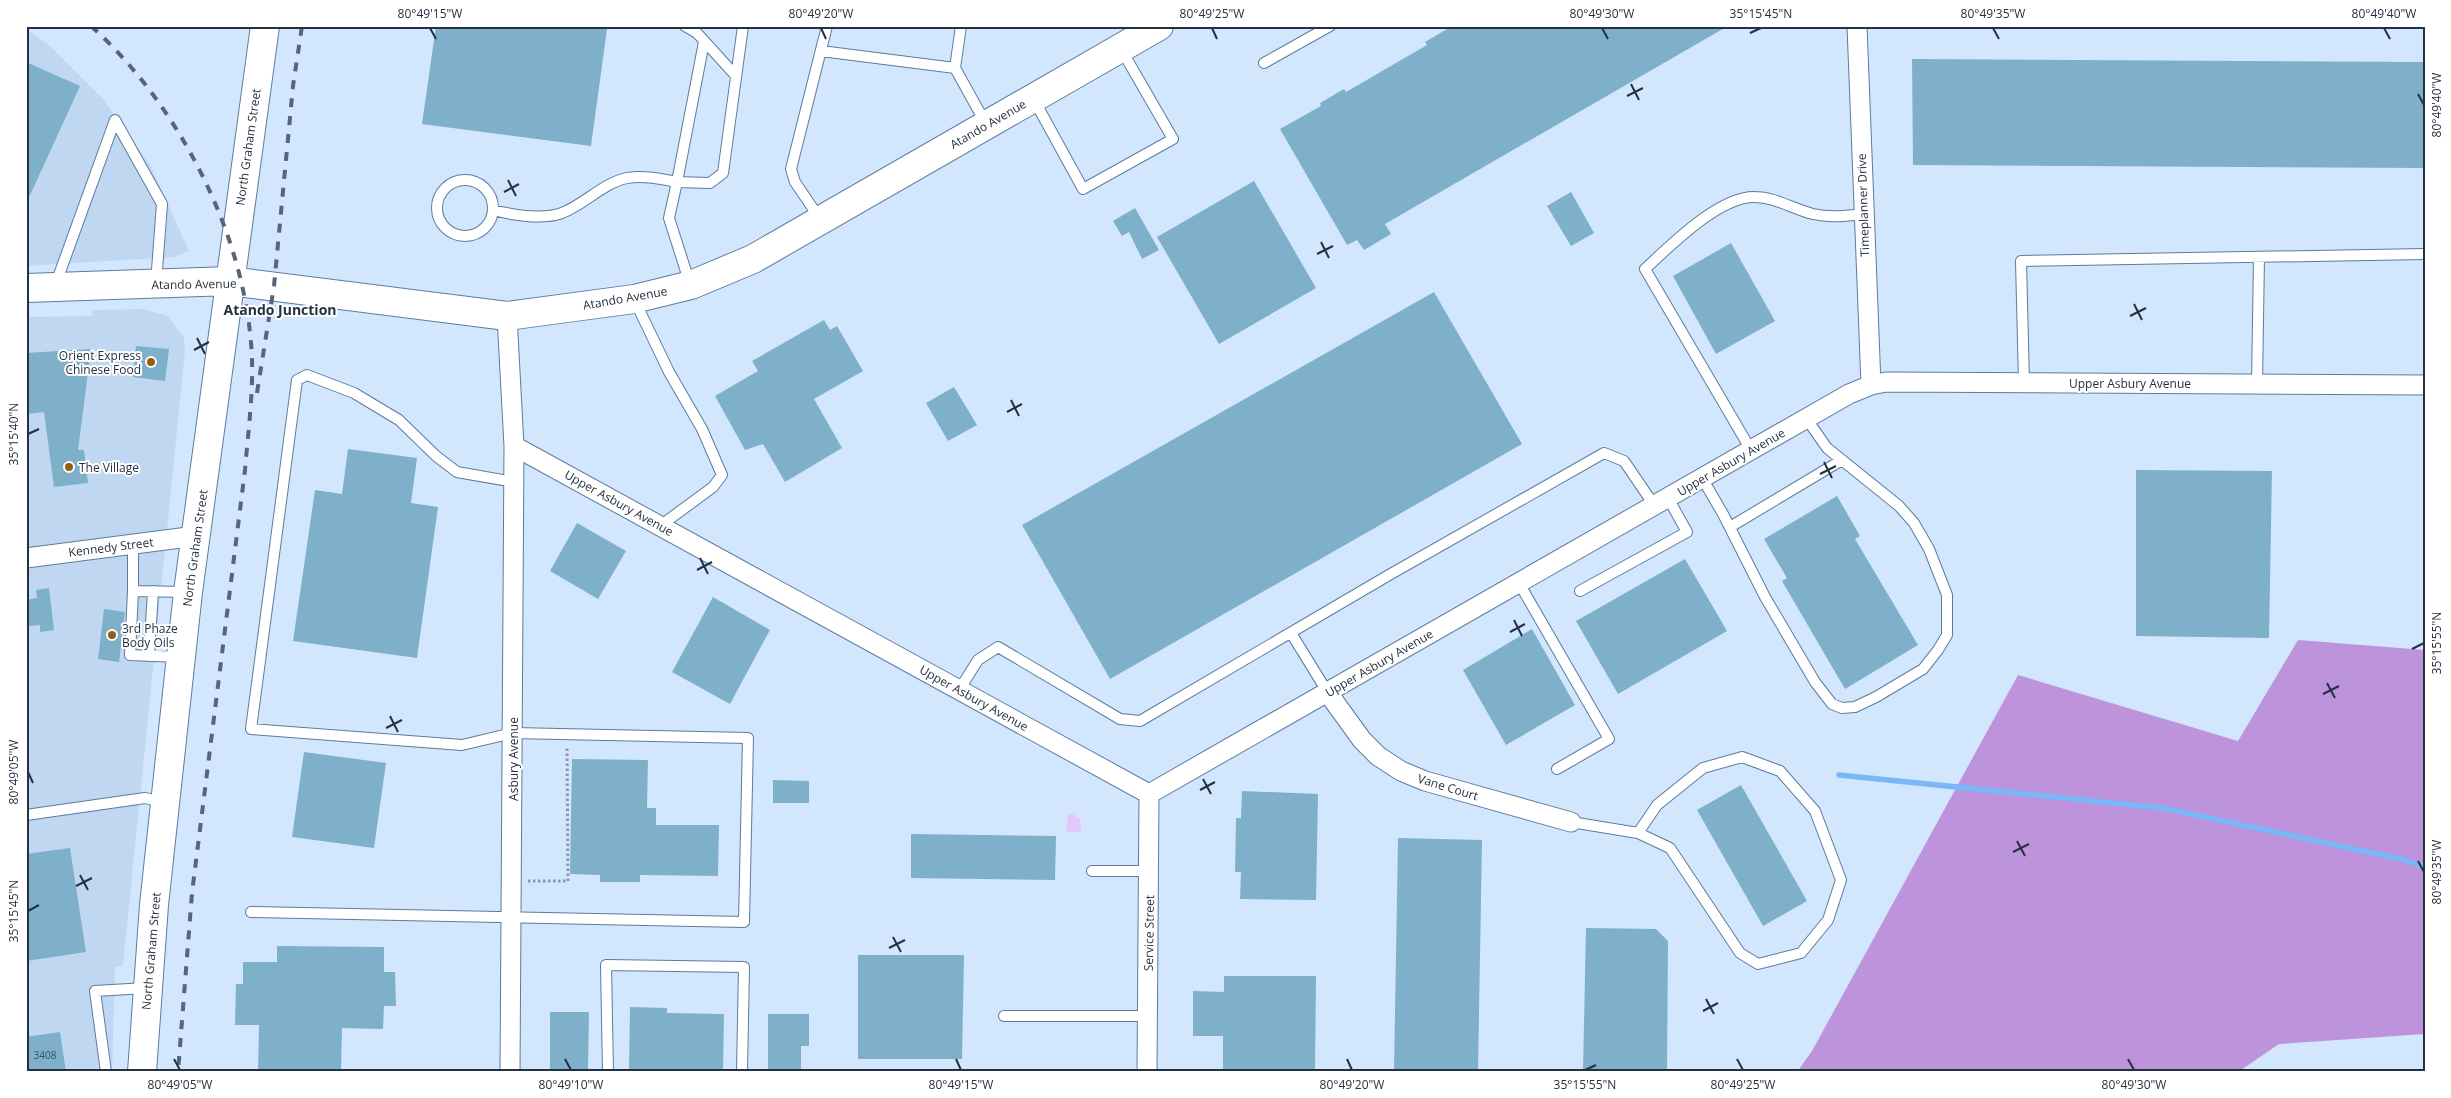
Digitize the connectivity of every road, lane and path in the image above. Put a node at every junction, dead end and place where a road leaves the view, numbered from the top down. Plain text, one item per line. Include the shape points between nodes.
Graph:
1 (265, 26) edge
2 (685, 26) edge
3 (742, 26) edge
4 (827, 26) edge
5 (961, 26) edge
6 (1159, 26) edge
7 (1330, 26) edge
8 (1857, 26) edge
9 (704, 42) junction
10 (1121, 48) junction
11 (821, 52) junction
12 (1264, 62) dead end
13 (955, 68) junction
14 (736, 76) junction
15 (1033, 98) junction
16 (986, 125) junction
17 (677, 182) junction
18 (493, 210) junction
19 (1863, 214) junction
20 (820, 220) junction
21 (2425, 254) edge
22 (2259, 257) junction
23 (230, 281) junction
24 (156, 284) junction
25 (691, 285) junction
26 (54, 287) junction
27 (26, 288) edge
28 (634, 299) junction
29 (507, 316) junction
30 (2024, 383) junction
31 (2258, 384) junction
32 (1870, 385) junction
33 (2425, 385) edge
34 (1806, 418) junction
35 (514, 446) junction
36 (1751, 450) junction
37 (1842, 460) junction
38 (1702, 478) junction
39 (514, 482) junction
40 (1661, 502) junction
41 (660, 526) junction
42 (1730, 527) junction
43 (196, 536) junction
44 (133, 544) junction
45 (26, 558) edge
46 (1519, 583) junction
47 (133, 591) junction
48 (153, 591) junction
49 (1580, 591) dead end
50 (188, 592) junction
51 (1292, 633) junction
52 (149, 656) junction
53 (181, 657) junction
54 (959, 690) junction
55 (1328, 693) junction
56 (513, 733) junction
57 (568, 734) junction
58 (1557, 769) dead end
59 (1149, 794) junction
60 (165, 802) junction
61 (26, 815) edge
62 (1571, 822) joint
63 (1638, 833) junction
64 (1092, 871) dead end
65 (1149, 872) junction
66 (512, 881) junction
67 (251, 912) dead end
68 (512, 917) junction
69 (147, 988) junction
70 (1004, 1016) dead end
71 (1147, 1016) junction
72 (106, 1072) edge
73 (142, 1072) edge
74 (510, 1072) edge
75 (608, 1072) edge
76 (742, 1072) edge
77 (1147, 1072) edge

1 - 23 main road, North Graham Street
2 - 9 lane
3 - 14 lane
4 - 11 lane
5 - 13 lane
6 - 10 main road, Atando Avenue
7 - 12 lane
8 - 19 street, Timeplanner Drive
9 - 14 lane
9 - 17 lane
10 - 15 main road, Atando Avenue
10 - 15 lane via 1173,139 1083,189
11 - 13 lane
11 - 20 lane via 790,169
13 - 16 lane
14 - 17 lane via 723,173 710,183
15 - 16 main road, Atando Avenue
16 - 20 main road, Atando Avenue
17 - 18 lane via 651,177 626,178 561,213 532,216
17 - 25 lane via 669,218
18 - 18 lane via 484,229 457,236 442,224 436,206 438,197 450,184 468,180 485,188 490,194
19 - 32 street, Timeplanner Drive
19 - 36 lane via 1813,214 1753,196 1726,204 1693,226 1645,269
20 - 25 main road, Atando Avenue via 753,259
21 - 22 lane
22 - 30 lane via 2021,261
22 - 31 lane
23 - 24 main road, Atando Avenue
23 - 29 main road, Atando Avenue
23 - 43 main road, North Graham Street
24 - 26 main road, Atando Avenue
24 - 26 lane via 162,204 115,120
25 - 28 main road, Atando Avenue
26 - 27 main road, Atando Avenue
28 - 29 main road, Atando Avenue
28 - 41 lane via 669,372 702,429 722,475 714,487
29 - 35 street
30 - 31 street, Upper Asbury Avenue
30 - 32 street, Upper Asbury Avenue via 1886,382
31 - 33 street, Upper Asbury Avenue
32 - 34 street, Upper Asbury Avenue
34 - 36 street, Upper Asbury Avenue
34 - 37 lane via 1828,448
35 - 39 street, Asbury Avenue
35 - 41 street, Upper Asbury Avenue
36 - 38 street, Upper Asbury Avenue
37 - 42 lane
37 - 42 lane via 1899,506 1914,523 1930,549 1946,595 1947,635 1938,650 1923,668 1876,697 1855,707 1842,708 1832,704 1815,682 1769,604
38 - 40 street, Upper Asbury Avenue
38 - 42 lane
39 - 56 street, Asbury Avenue
39 - 56 lane via 457,472 399,420 354,393 307,375 297,380 251,730 462,745
40 - 46 street, Upper Asbury Avenue
40 - 49 lane via 1687,532
40 - 51 lane via 1624,461 1604,453
41 - 54 street, Upper Asbury Avenue
43 - 44 street, Kennedy Street
43 - 50 main road, North Graham Street
44 - 45 street, Kennedy Street
44 - 47 lane
46 - 55 street, Upper Asbury Avenue
46 - 58 lane via 1609,739
47 - 48 lane
47 - 52 lane via 130,656
48 - 50 lane
48 - 52 lane
50 - 53 main road, North Graham Street
51 - 54 lane via 1140,722 1120,719 998,647 978,660
51 - 55 lane
52 - 53 lane
53 - 60 main road, North Graham Street
54 - 59 street, Upper Asbury Avenue
55 - 59 street, Upper Asbury Avenue
55 - 62 street, Vane Court via 1362,740 1400,771
56 - 57 lane
56 - 66 street, Asbury Avenue
57 - 66 path via 568,881
57 - 68 lane via 748,738 744,922
59 - 65 street, Service Street
60 - 61 lane via 145,798
60 - 69 main road, North Graham Street
62 - 63 lane
63 - 63 lane via 1670,848 1740,953 1758,964 1801,953 1828,920 1841,880 1815,811 1780,771 1742,757 1703,768 1657,805
64 - 65 lane
65 - 71 street, Service Street
66 - 68 street, Asbury Avenue
67 - 68 lane
68 - 74 street, Asbury Avenue
69 - 72 lane via 95,991
69 - 73 main road, North Graham Street
70 - 71 lane
71 - 77 street, Service Street
75 - 76 lane via 606,965 744,967

